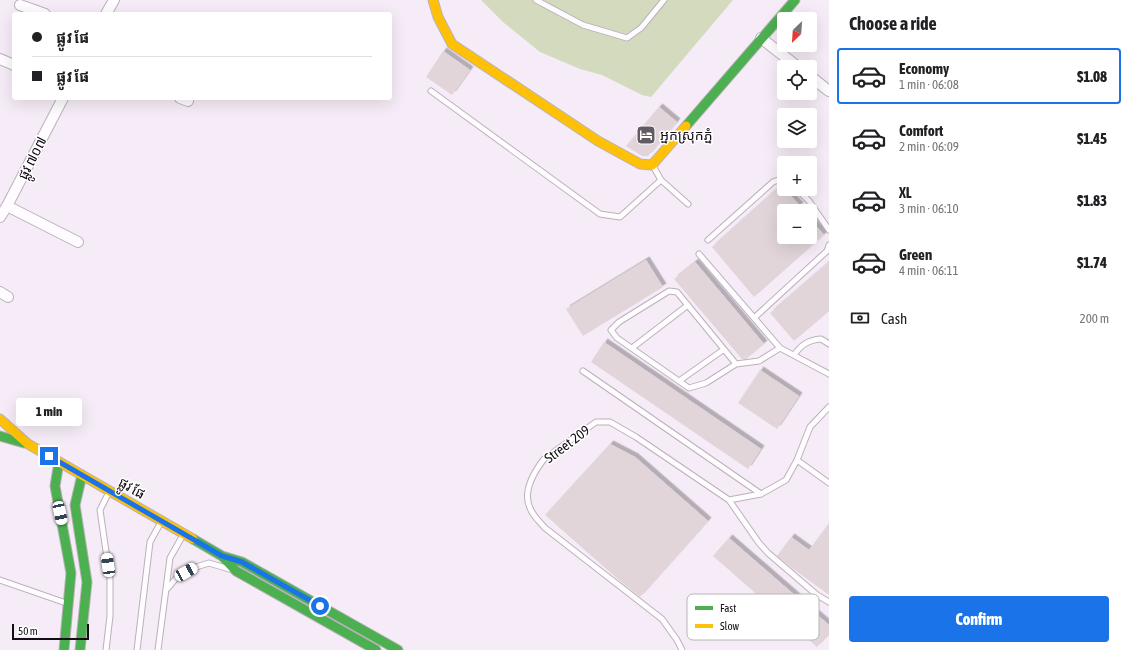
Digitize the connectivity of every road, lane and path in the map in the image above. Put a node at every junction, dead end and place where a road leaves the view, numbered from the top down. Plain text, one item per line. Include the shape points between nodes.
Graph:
1 (114, 0) edge
2 (433, 0) edge
3 (536, 0) edge
4 (664, 0) edge
5 (795, 0) edge
6 (20, 5) dead end
7 (39, 12) edge
8 (107, 12) edge
9 (761, 38) junction
10 (0, 59) edge
11 (789, 60) edge
12 (12, 64) edge
13 (817, 82) edge
14 (431, 91) dead end
15 (829, 91) edge
16 (62, 100) edge
17 (652, 165) junction
18 (661, 180) junction
19 (777, 180) edge
20 (805, 196) edge
21 (688, 204) dead end
22 (7, 206) junction
23 (0, 217) edge
24 (829, 230) edge
25 (708, 240) dead end
26 (78, 242) dead end
27 (829, 245) edge
28 (699, 254) dead end
29 (688, 305) junction
30 (754, 318) junction
31 (829, 344) edge
32 (632, 348) junction
33 (780, 348) junction
34 (723, 350) junction
35 (794, 355) junction
36 (736, 364) junction
37 (583, 371) dead end
38 (829, 374) edge
39 (679, 381) junction
40 (829, 407) edge
41 (0, 419) edge
42 (0, 436) edge
43 (28, 444) junction
44 (797, 460) junction
45 (59, 462) junction
46 (82, 475) junction
47 (829, 483) edge
48 (110, 491) junction
49 (761, 494) junction
50 (729, 500) junction
51 (161, 521) junction
52 (184, 534) junction
53 (222, 556) junction
54 (236, 571) junction
55 (0, 580) edge
56 (166, 588) junction
57 (816, 594) edge
58 (819, 596) edge
59 (829, 602) edge
60 (69, 604) junction
61 (64, 650) edge
62 (80, 650) edge
63 (106, 650) edge
64 (137, 650) edge
65 (158, 650) edge
66 (376, 650) edge
67 (398, 650) edge
68 (682, 650) edge

1 - 8 street
2 - 17 street via 439,24 452,44 598,141 640,164
3 - 4 lane via 583,24 628,38 641,28
5 - 9 street
6 - 7 street
9 - 11 street
9 - 17 street
10 - 12 street
13 - 15 street
14 - 18 lane via 600,214 620,217
16 - 22 street, ផ្លូវ ៧០៧
17 - 18 lane
18 - 21 lane
19 - 25 lane
20 - 24 lane
22 - 23 street, ផ្លូវ ៧០៧
22 - 26 street
27 - 30 lane via 827,251
28 - 30 lane
29 - 32 lane
29 - 32 lane via 677,292 669,291 619,322 611,330 617,338
29 - 34 lane
30 - 33 lane
31 - 35 lane via 821,339 806,342
32 - 39 lane
33 - 35 lane
33 - 36 lane via 759,361
34 - 36 lane
34 - 39 lane
35 - 38 lane
36 - 39 lane via 706,383 689,388
37 - 49 lane
40 - 44 lane via 810,426
41 - 43 street, ផ្លូវ ផែ
42 - 43 street, ផ្លូវ ផែ
43 - 45 street, ផ្លូវ ផែ
44 - 47 lane
44 - 49 lane via 786,480
45 - 46 street, ផ្លូវ ផែ
45 - 60 street via 56,486 71,573
46 - 48 street, ផ្លូវ ផែ
46 - 62 street via 75,505 86,570
48 - 51 street, ផ្លូវ ផែ
48 - 63 lane via 100,510 110,579 110,616
49 - 50 lane
50 - 57 lane via 768,553
50 - 68 lane, Street 209 via 636,437 604,421 596,422 544,459 527,493 530,508 545,528 662,619
51 - 52 street, ផ្លូវ ផែ
51 - 64 lane via 150,542
52 - 53 street, ផ្លូវ ផែ
52 - 56 lane via 170,558
53 - 54 street, ផ្លូវ ផែ
53 - 67 street, ផ្លូវ ផែ via 242,562
54 - 56 lane via 209,563 178,576
54 - 66 street, ផ្លូវ ផែ
55 - 60 lane
56 - 65 lane
58 - 59 lane
60 - 61 street

